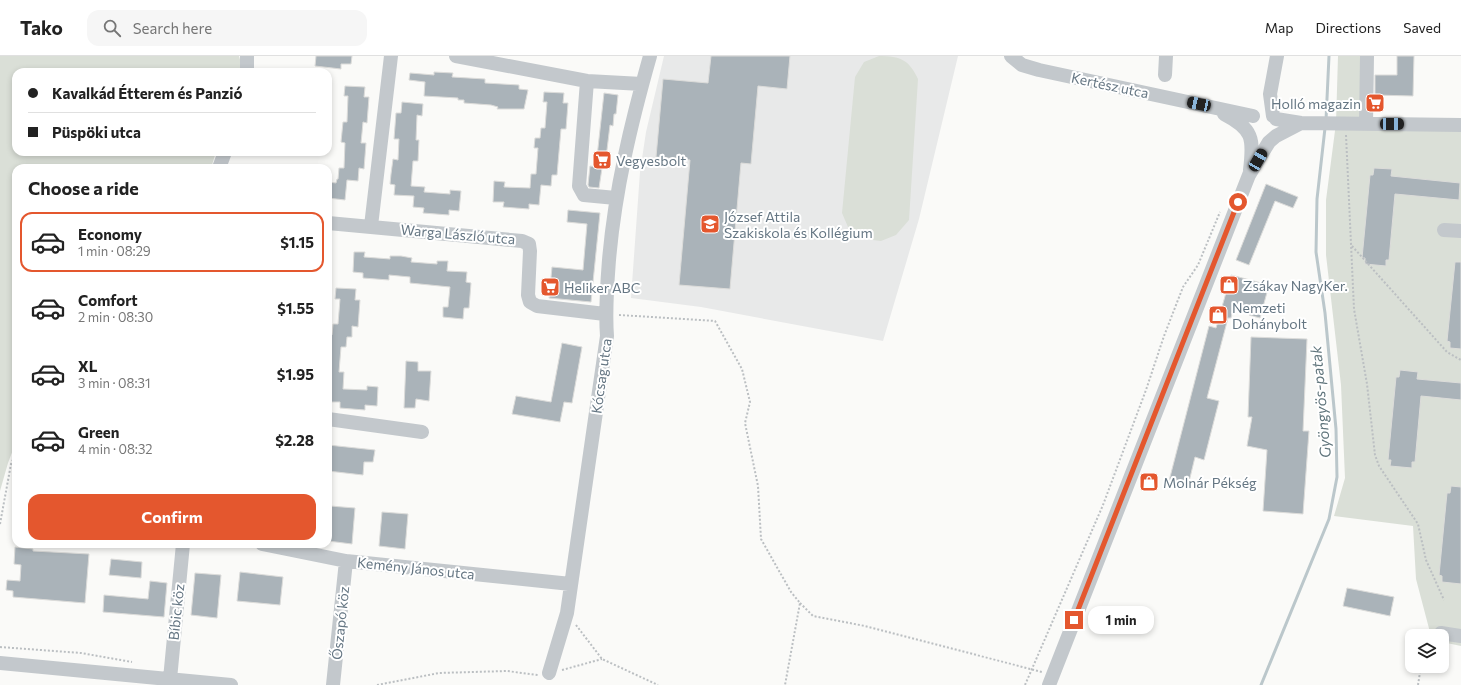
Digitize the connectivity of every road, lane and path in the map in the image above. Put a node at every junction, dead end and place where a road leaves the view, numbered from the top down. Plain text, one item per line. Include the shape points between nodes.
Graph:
1 (247, 56) edge
2 (391, 56) edge
3 (456, 56) edge
4 (650, 56) edge
5 (1011, 56) edge
6 (1166, 56) edge
7 (1277, 56) edge
8 (1367, 56) edge
9 (485, 59) edge
10 (247, 68) edge
11 (1165, 74) dead end
12 (587, 81) junction
13 (642, 84) junction
14 (1213, 108) junction
15 (1265, 116) junction
16 (1300, 123) junction
17 (1341, 124) junction
18 (1366, 124) junction
19 (1461, 124) edge
20 (1249, 133) junction
21 (1273, 139) junction
22 (1249, 175) junction
23 (616, 198) junction
24 (1222, 206) dead end
25 (332, 223) edge
26 (370, 226) junction
27 (1444, 230) dead end
28 (1461, 232) edge
29 (1351, 245) junction
30 (605, 314) junction
31 (1461, 360) edge
32 (332, 420) edge
33 (422, 432) dead end
34 (12, 462) edge
35 (0, 524) edge
36 (183, 548) edge
37 (282, 548) edge
38 (346, 561) junction
39 (571, 584) junction
40 (1444, 600) dead end
41 (800, 603) junction
42 (567, 613) junction
43 (1449, 634) edge
44 (1461, 636) edge
45 (0, 647) edge
46 (602, 659) junction
47 (133, 662) dead end
48 (2, 666) edge
49 (1033, 670) junction
50 (549, 673) junction
51 (1421, 673) edge
52 (170, 679) junction
53 (1051, 680) edge
54 (231, 685) edge
55 (333, 685) edge
56 (377, 685) edge
57 (658, 685) edge
58 (785, 685) edge
59 (1025, 685) edge
60 (1418, 685) edge

1 - 10 street
2 - 26 street
3 - 9 street
4 - 13 street, Kócsag utca
5 - 14 street, Kertész utca via 1022,65 1039,70
6 - 11 street
7 - 15 street
8 - 18 street
9 - 12 street
12 - 13 street
12 - 23 street via 579,186 584,194
13 - 23 street, Kócsag utca
14 - 15 street
14 - 20 street via 1236,120
15 - 16 street
15 - 20 street via 1248,122
15 - 21 street via 1278,127
16 - 17 street
16 - 21 street
17 - 18 street
17 - 29 path
18 - 19 street
20 - 21 street via 1257,142
20 - 22 street via 1252,146
21 - 22 street
22 - 53 street
23 - 30 street, Kócsag utca
24 - 49 path via 1198,265 1183,287 1103,505
25 - 26 street, Warga László utca
26 - 30 street, Warga László utca via 522,240 529,244 530,251 530,302 537,306
27 - 28 street
29 - 31 path via 1447,352
29 - 40 path via 1354,309 1367,384 1375,455 1379,466 1418,524 1426,560
30 - 39 street, Kócsag utca via 607,336
30 - 41 path via 714,321 742,369 750,402 745,423 758,486 761,539
32 - 33 street
34 - 35 path
36 - 52 street, Bíbic köz
37 - 38 street, Kemény János utca
38 - 39 street, Kemény János utca
38 - 55 street, Őszapó köz
39 - 42 street, Kócsag utca
41 - 49 path via 813,616 865,626
41 - 58 path
42 - 46 path
42 - 50 street, Kócsag utca
43 - 44 street
45 - 47 path via 81,653
46 - 50 path via 576,668
46 - 57 path
48 - 52 street
49 - 53 path
49 - 59 path
50 - 56 path via 534,676 507,671 439,673
51 - 60 path
52 - 54 street

